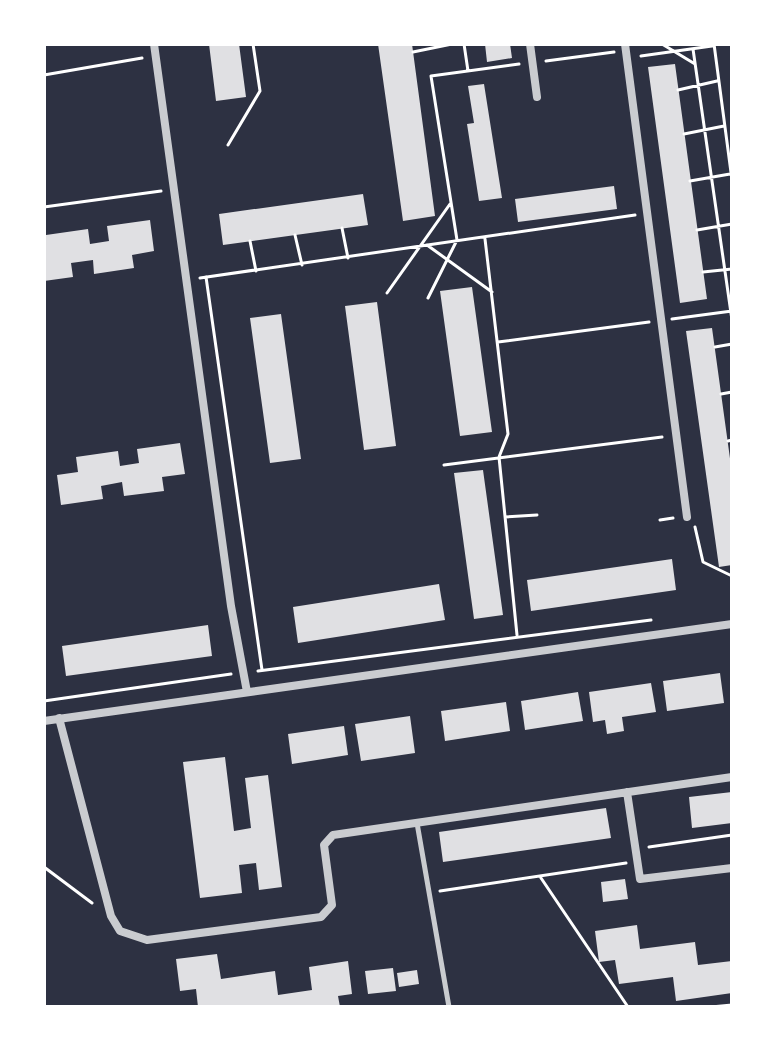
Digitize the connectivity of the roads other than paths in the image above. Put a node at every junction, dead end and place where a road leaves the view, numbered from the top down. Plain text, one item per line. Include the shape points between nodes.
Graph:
1 (154, 44) edge
2 (530, 44) edge
3 (626, 51) edge
4 (537, 97) dead end
5 (687, 517) road end
6 (732, 624) edge
7 (247, 692) junction
8 (59, 718) junction
9 (44, 721) edge
10 (732, 777) edge
11 (627, 792) junction
12 (417, 822) junction
13 (732, 868) edge
14 (449, 1007) edge

1 - 7 street
2 - 4 street
3 - 5 street
6 - 7 street
7 - 8 street
8 - 9 street
8 - 12 street via 111,916 120,931 147,940 321,917 332,905 324,845 333,835
10 - 11 street
11 - 12 street
11 - 13 street via 640,879
12 - 14 lane

